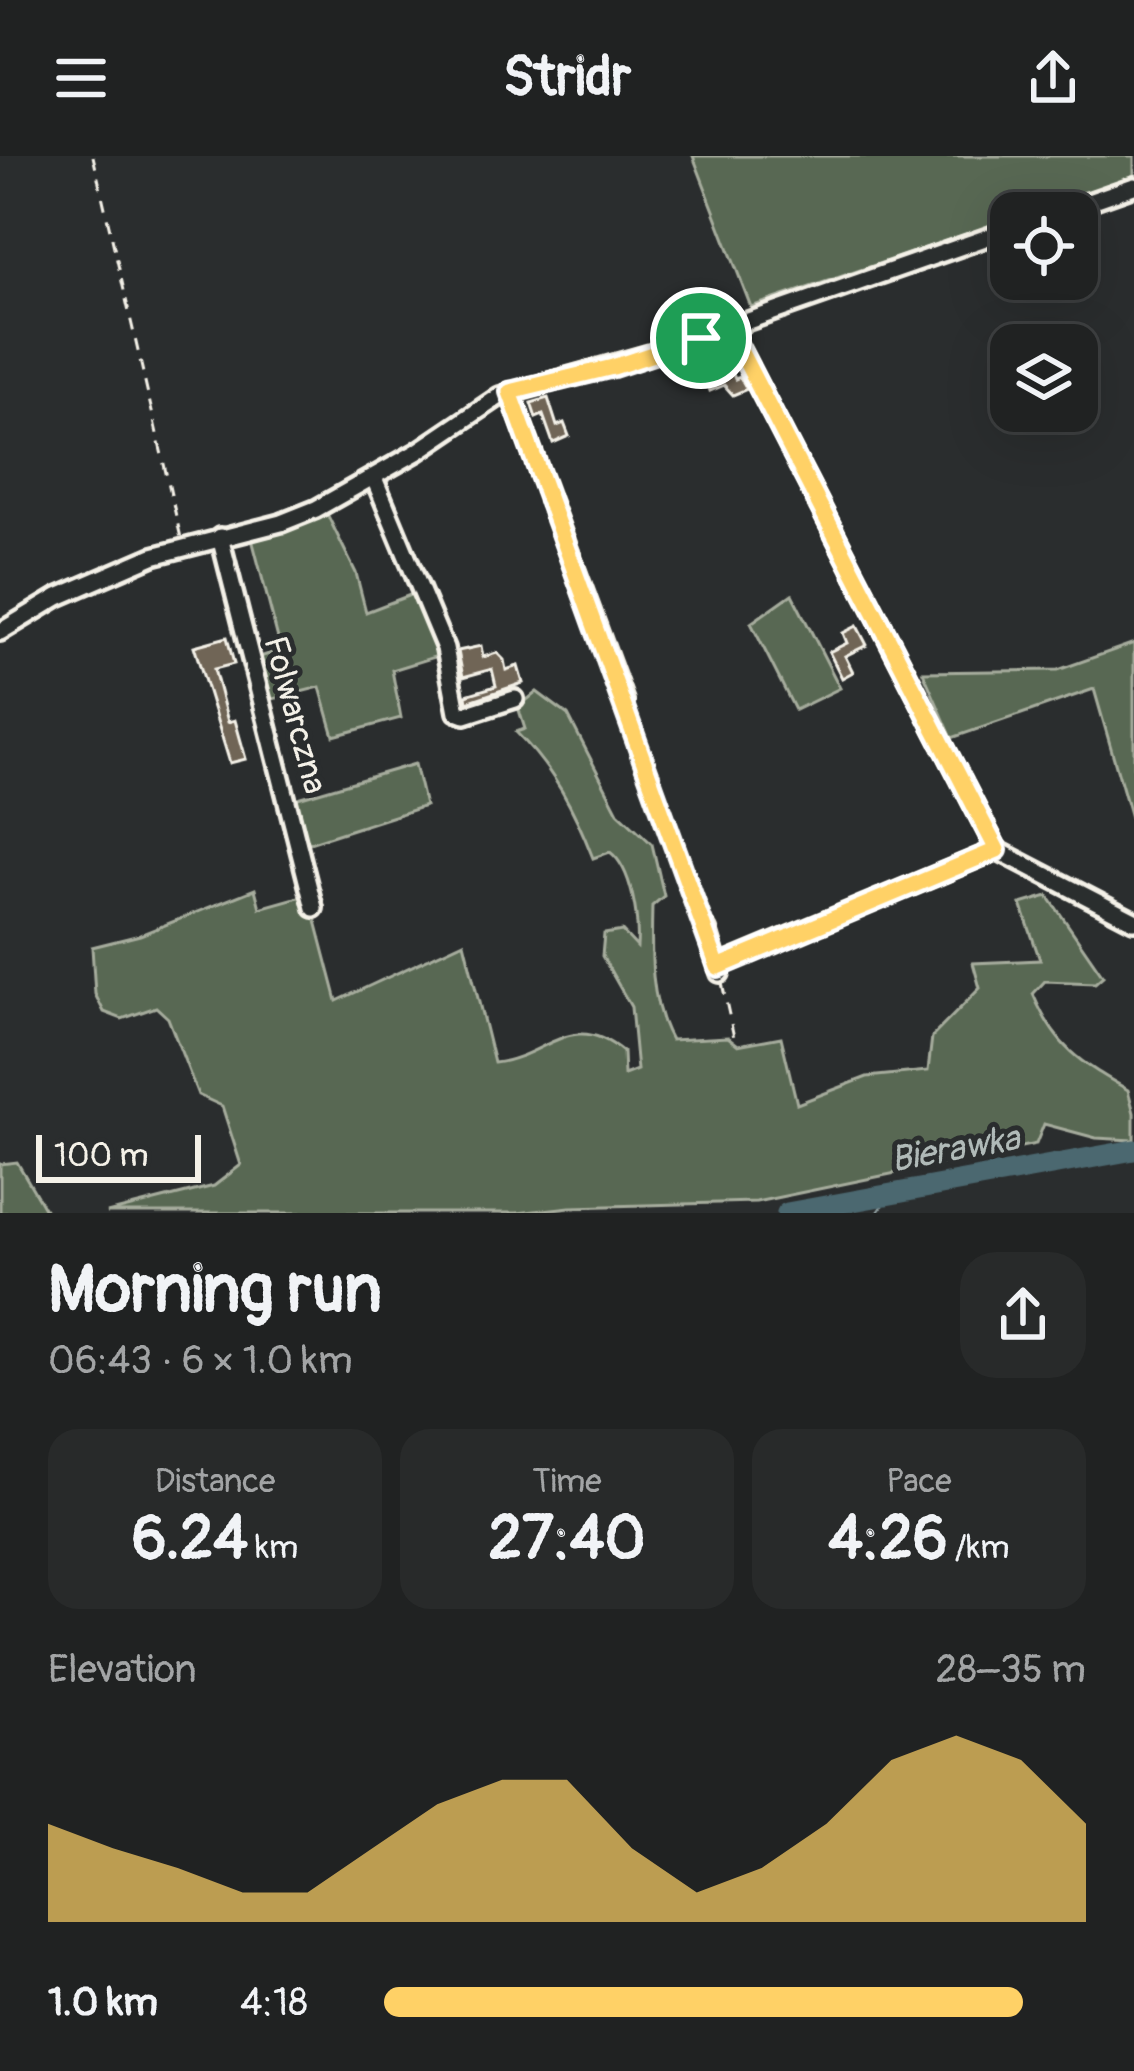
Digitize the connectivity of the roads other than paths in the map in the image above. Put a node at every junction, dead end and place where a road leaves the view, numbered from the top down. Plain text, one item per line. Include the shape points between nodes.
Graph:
1 (1134, 186) edge
2 (1098, 199) edge
3 (990, 237) edge
4 (729, 329) junction
5 (510, 392) junction
6 (374, 478) junction
7 (220, 537) junction
8 (0, 632) edge
9 (515, 699) dead end
10 (624, 700) road end
11 (997, 850) junction
12 (314, 908) dead end
13 (1134, 921) edge
14 (706, 930) road end

1 - 2 street
3 - 4 street
4 - 5 street
4 - 11 street
5 - 6 street
5 - 10 street
6 - 7 street via 294,519
6 - 9 street via 445,648 457,712
7 - 8 street via 71,591
7 - 12 street, Folwarczna
11 - 13 street
11 - 14 street via 719,971

